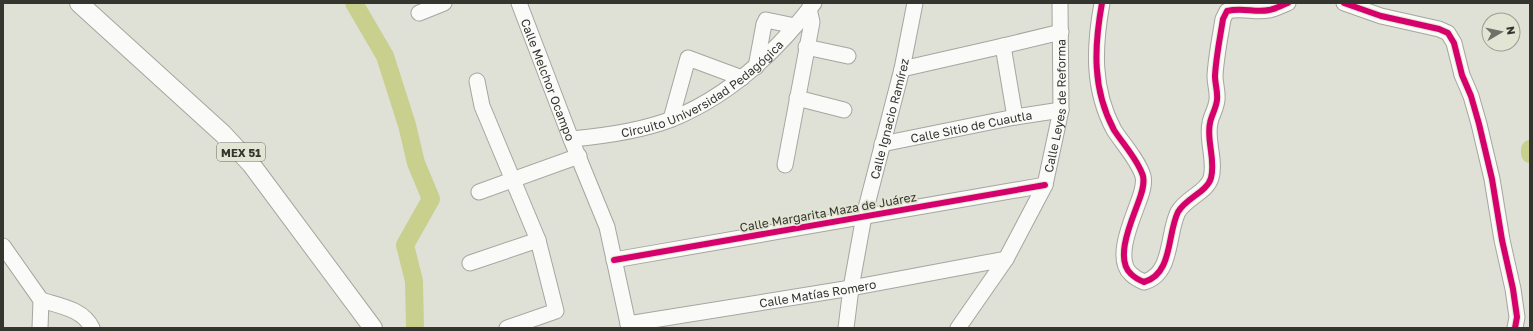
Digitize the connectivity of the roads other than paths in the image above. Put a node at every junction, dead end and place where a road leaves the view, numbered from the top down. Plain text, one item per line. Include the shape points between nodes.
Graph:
1 (79, 3) edge
2 (444, 3) edge
3 (519, 3) edge
4 (915, 3) edge
5 (1060, 3) edge
6 (1102, 3) edge
7 (1288, 3) edge
8 (1344, 3) edge
9 (812, 6) edge
10 (419, 12) dead end
11 (795, 26) junction
12 (1061, 32) junction
13 (1003, 46) junction
14 (806, 47) junction
15 (848, 56) dead end
16 (756, 67) junction
17 (902, 69) junction
18 (742, 78) junction
19 (476, 81) dead end
20 (797, 98) junction
21 (844, 110) dead end
22 (1061, 110) junction
23 (1015, 117) junction
24 (671, 120) junction
25 (571, 139) junction
26 (882, 144) junction
27 (579, 156) junction
28 (785, 165) dead end
29 (513, 180) junction
30 (1045, 186) junction
31 (479, 192) dead end
32 (864, 216) junction
33 (538, 240) junction
34 (3, 246) edge
35 (1006, 259) junction
36 (614, 260) junction
37 (470, 263) dead end
38 (851, 288) junction
39 (41, 300) junction
40 (628, 326) edge
41 (40, 328) edge
42 (92, 328) edge
43 (373, 328) edge
44 (507, 328) edge
45 (846, 328) edge
46 (958, 328) edge
47 (1515, 328) edge

1 - 43 main road, MEX 51 via 223,134 251,164
2 - 10 street
3 - 25 street, Calle Melchor Ocampo
4 - 17 street, Calle Ignacio Ramírez
5 - 12 street, Calle Leyes de Reforma
6 - 7 street via 1097,28 1096,62 1100,96 1114,128 1143,176 1142,190 1126,238 1124,261 1130,274 1144,282 1151,280 1167,257 1178,212 1188,199 1208,185 1211,177 1210,124 1217,100 1215,77 1223,19 1227,11 1238,8 1269,10
8 - 47 street via 1381,16 1439,29 1448,33 1454,43 1462,75 1480,124 1492,179 1513,289 1517,317
9 - 11 street, Circuito Universidad Pedagógica
9 - 14 street via 812,22
11 - 16 street, Circuito Universidad Pedagógica
11 - 16 street via 766,20
12 - 13 street
12 - 22 street, Calle Leyes de Reforma
13 - 17 street
13 - 23 street
14 - 15 street
14 - 20 street
16 - 18 street, Circuito Universidad Pedagógica
17 - 26 street, Calle Ignacio Ramírez
18 - 24 street, Circuito Universidad Pedagógica via 701,106
18 - 24 street via 688,58
19 - 29 street via 482,106
20 - 21 street
20 - 28 street
22 - 23 street, Calle Sitio de Cuautla
22 - 30 street, Calle Leyes de Reforma
23 - 26 street, Calle Sitio de Cuautla
24 - 25 street, Circuito Universidad Pedagógica via 601,136
25 - 27 street, Calle Melchor Ocampo
26 - 32 street, Calle Ignacio Ramírez
27 - 29 street, Calle Melchor Ocampo
27 - 36 street, Calle Melchor Ocampo via 607,227
29 - 31 street, Calle Melchor Ocampo
29 - 33 street
30 - 32 street, Calle Margarita Maza de Juárez
30 - 35 street, Calle Leyes de Reforma
32 - 36 street, Calle Margarita Maza de Juárez
32 - 38 street, Calle Ignacio Ramírez
33 - 37 street
33 - 44 street via 556,311
34 - 39 street
35 - 38 street, Calle Matías Romero
35 - 46 street, Calle Leyes de Reforma
36 - 40 street, Calle Melchor Ocampo
38 - 40 street, Calle Matías Romero
38 - 45 street, Calle Ignacio Ramírez
39 - 41 street
39 - 42 street via 72,309 88,320

